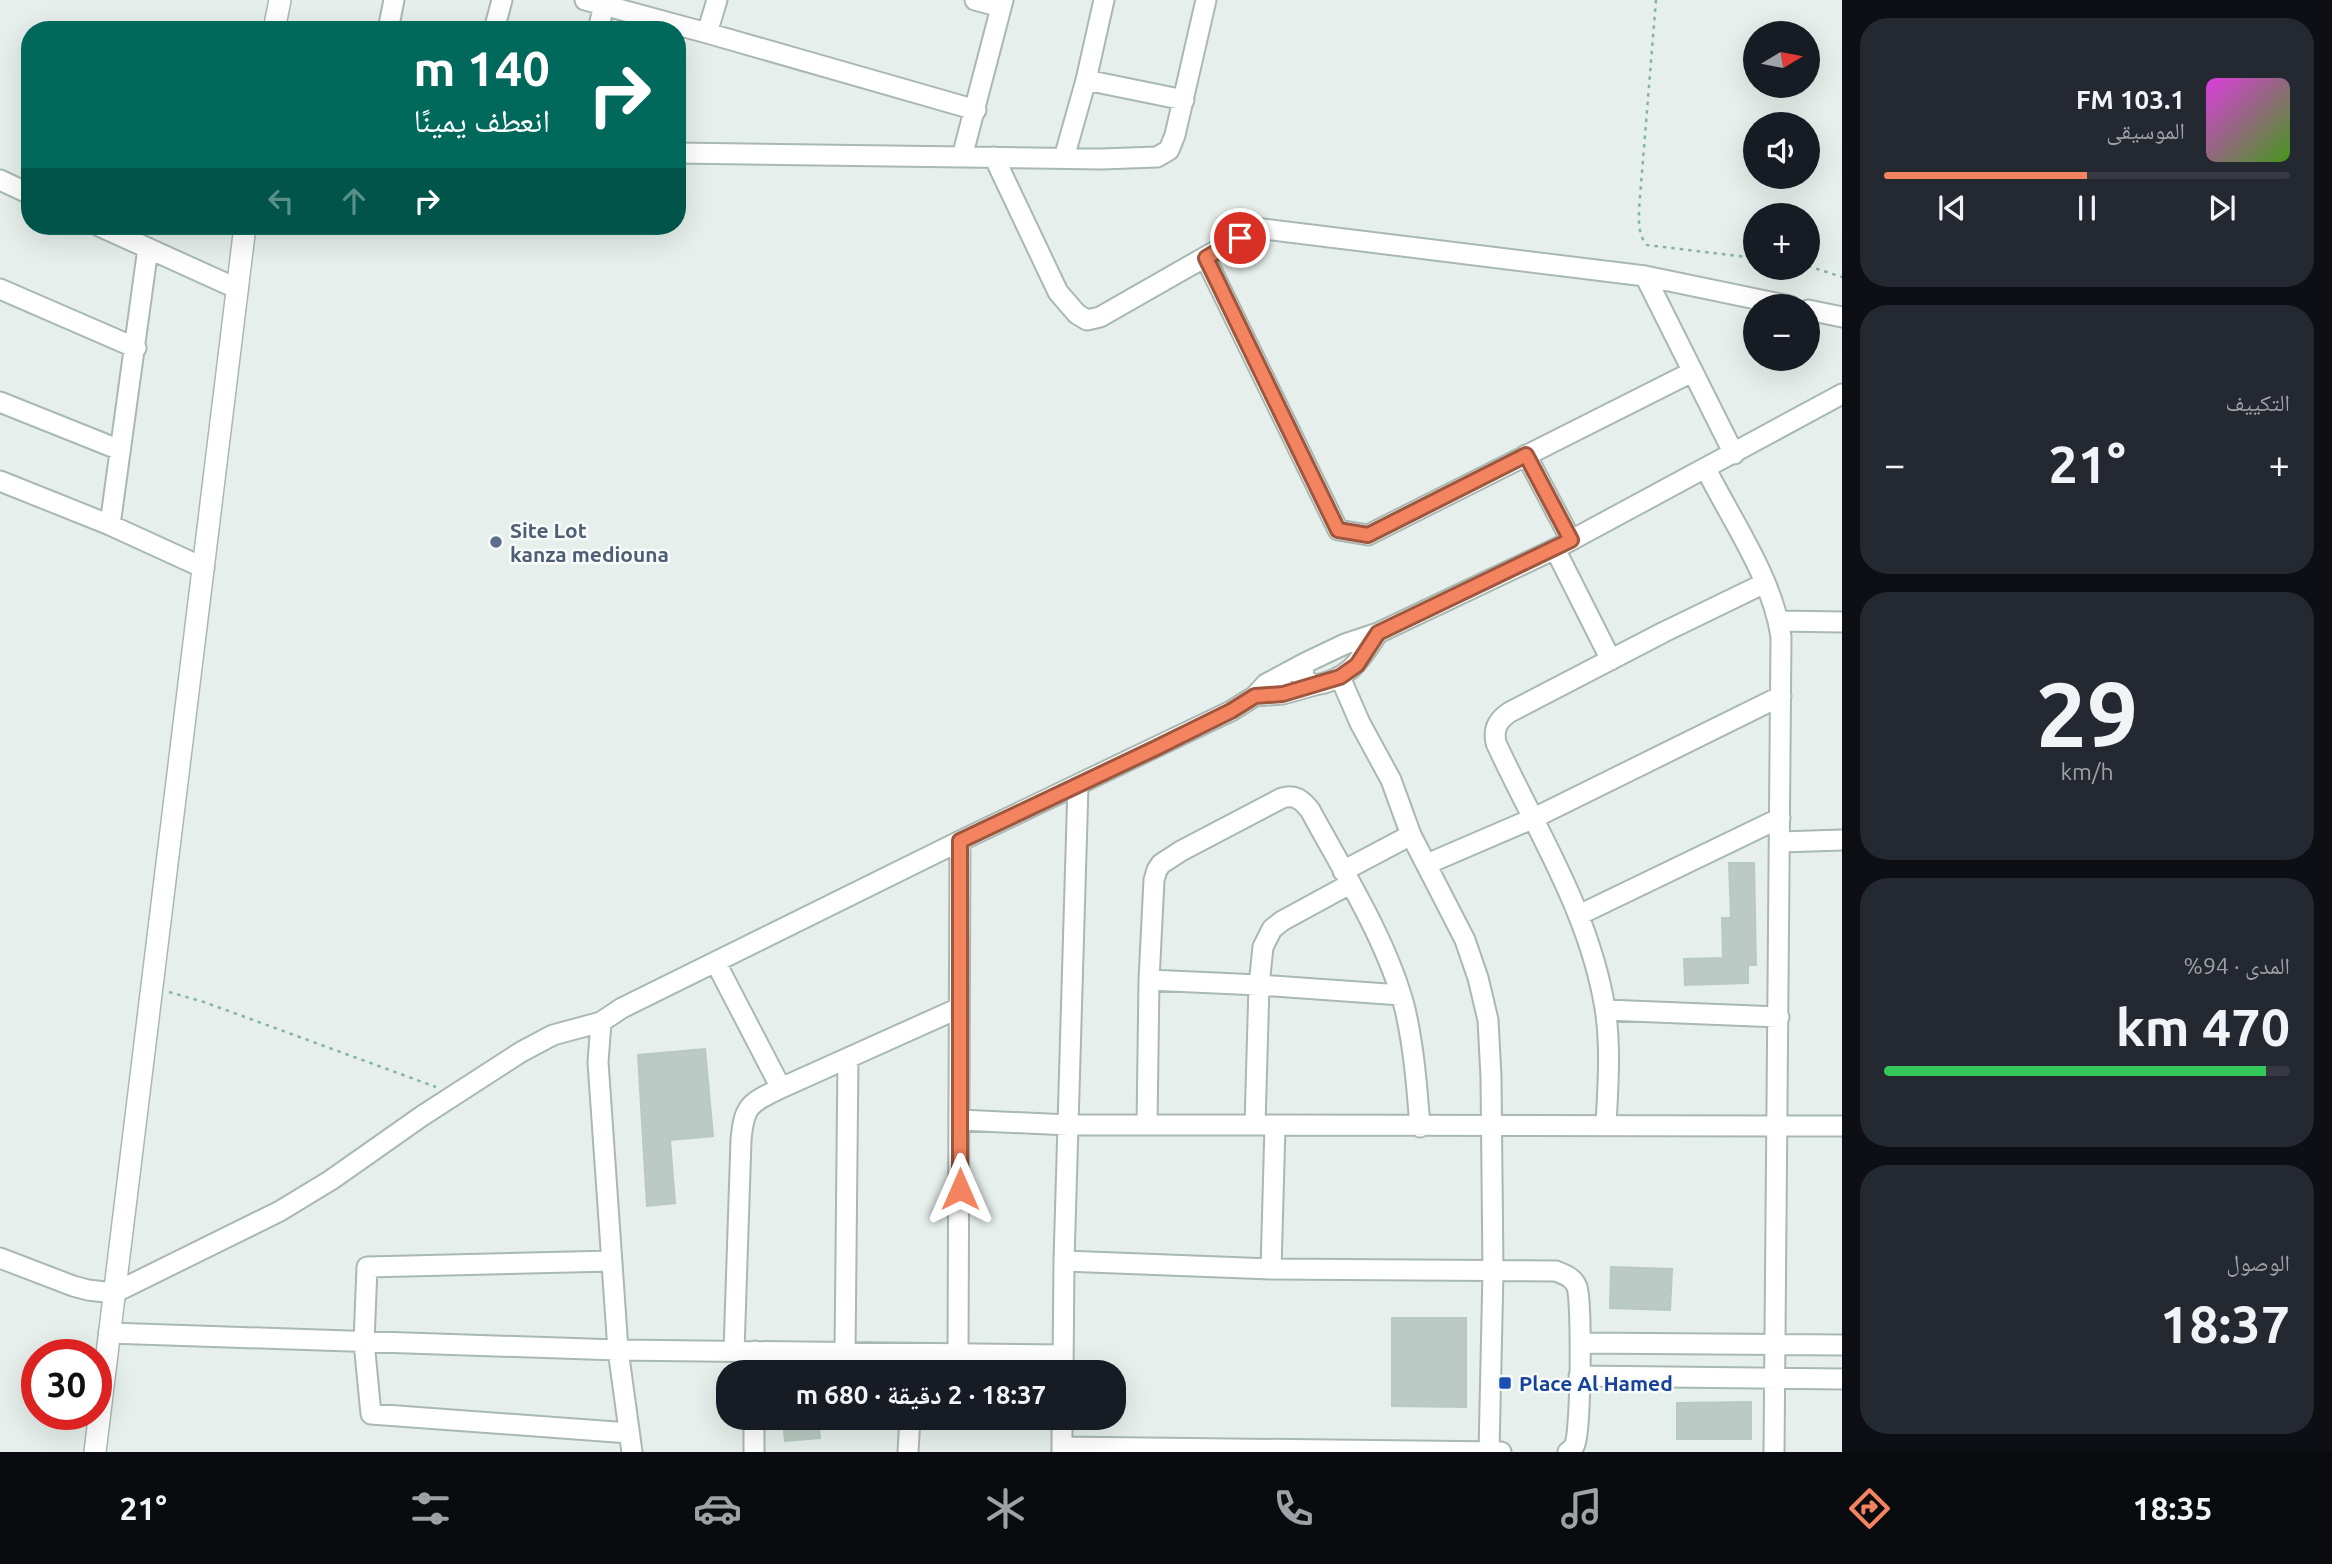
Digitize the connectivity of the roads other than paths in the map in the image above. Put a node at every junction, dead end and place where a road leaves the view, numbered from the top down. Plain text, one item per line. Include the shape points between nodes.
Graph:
1 (280, 0) edge
2 (394, 0) edge
3 (502, 0) edge
4 (717, 0) edge
5 (975, 0) edge
6 (1104, 0) edge
7 (1206, 0) edge
8 (595, 3) edge
9 (1002, 4) edge
10 (276, 21) edge
11 (390, 21) edge
12 (496, 21) edge
13 (597, 21) edge
14 (662, 21) edge
15 (686, 27) edge
16 (707, 33) junction
17 (1086, 80) junction
18 (1184, 100) junction
19 (976, 110) junction
20 (686, 153) edge
21 (962, 157) junction
22 (994, 157) junction
23 (1064, 158) junction
24 (0, 180) edge
25 (21, 190) edge
26 (119, 235) edge
27 (244, 235) edge
28 (148, 248) junction
29 (1206, 258) junction
30 (1645, 276) junction
31 (0, 289) edge
32 (238, 289) junction
33 (1743, 296) edge
34 (1820, 312) edge
35 (1842, 317) edge
36 (136, 348) junction
37 (1692, 372) junction
38 (1842, 394) edge
39 (0, 402) edge
40 (120, 450) junction
41 (1734, 454) junction
42 (1526, 455) junction
43 (1706, 469) junction
44 (0, 481) edge
45 (110, 525) junction
46 (1563, 544) junction
47 (204, 568) junction
48 (1765, 583) junction
49 (1779, 621) junction
50 (1842, 622) edge
51 (1378, 633) junction
52 (1345, 644) junction
53 (1611, 660) junction
54 (1305, 663) junction
55 (1357, 665) junction
56 (1340, 677) junction
57 (1315, 685) junction
58 (1255, 696) junction
59 (1781, 696) junction
60 (1077, 785) junction
61 (1534, 818) junction
62 (1780, 818) junction
63 (1411, 835) junction
64 (960, 841) junction
65 (1842, 841) edge
66 (1780, 842) junction
67 (1427, 864) junction
68 (1346, 877) junction
69 (1579, 915) junction
70 (716, 963) junction
71 (1149, 980) junction
72 (1259, 985) junction
73 (1401, 996) junction
74 (959, 1008) junction
75 (1606, 1010) junction
76 (1779, 1017) junction
77 (601, 1022) junction
78 (848, 1058) junction
79 (781, 1087) junction
80 (960, 1120) junction
81 (1069, 1125) junction
82 (1147, 1125) junction
83 (1255, 1125) junction
84 (1492, 1125) junction
85 (1606, 1125) junction
86 (1275, 1126) junction
87 (1842, 1126) edge
88 (1777, 1127) junction
89 (1420, 1128) junction
90 (0, 1258) edge
91 (612, 1261) junction
92 (1064, 1261) junction
93 (1271, 1269) junction
94 (1493, 1272) junction
95 (114, 1293) junction
96 (109, 1333) junction
97 (364, 1342) junction
98 (1580, 1343) junction
99 (1775, 1344) junction
100 (1842, 1345) edge
101 (618, 1350) junction
102 (734, 1351) junction
103 (755, 1351) junction
104 (845, 1352) junction
105 (958, 1354) junction
106 (755, 1360) edge
107 (893, 1360) edge
108 (927, 1360) edge
109 (1021, 1360) edge
110 (1063, 1360) edge
111 (1579, 1376) junction
112 (1775, 1379) junction
113 (1842, 1379) edge
114 (754, 1430) edge
115 (909, 1430) edge
116 (1062, 1430) edge
117 (631, 1442) edge
118 (1062, 1449) edge
119 (1267, 1451) edge
120 (95, 1452) edge
121 (754, 1452) edge
122 (908, 1452) edge
123 (1489, 1452) edge
124 (1502, 1452) edge
125 (1568, 1452) edge
126 (1774, 1452) edge

1 - 10 street
2 - 11 street
3 - 12 street
4 - 16 street
5 - 9 street
6 - 17 street
7 - 18 street
8 - 13 street
8 - 14 street
9 - 19 street
15 - 16 street
16 - 19 street
17 - 18 street
17 - 23 street
18 - 23 street via 1172,143 1163,155
19 - 21 street
20 - 21 street
21 - 22 street
22 - 23 street
22 - 29 street via 1058,292 1087,320
24 - 25 street
26 - 28 street
27 - 32 street
28 - 32 street
28 - 36 street
29 - 30 street via 1256,228
29 - 42 street via 1338,530 1368,535
30 - 33 street
30 - 37 street
31 - 36 street
32 - 47 street
34 - 35 street
36 - 40 street
37 - 41 street
37 - 42 street
38 - 41 street
39 - 40 street
40 - 45 street
41 - 43 street
42 - 46 street
43 - 46 street
43 - 48 street
44 - 45 street
45 - 47 street
46 - 51 street
46 - 53 street
47 - 95 street
48 - 49 street
48 - 53 street
49 - 50 street
49 - 59 street
51 - 52 street
51 - 55 street
52 - 54 street
52 - 55 street via 1356,651
53 - 61 street via 1510,712 1496,726 1496,743
54 - 57 street via 1302,678
54 - 58 street via 1266,684
55 - 56 street
56 - 57 street
56 - 63 street via 1391,780
57 - 58 street
58 - 60 street
59 - 61 street
59 - 62 street
60 - 64 street
60 - 81 street
61 - 67 street
61 - 69 street
62 - 66 street
62 - 69 street
63 - 67 street
63 - 68 street
64 - 70 street
64 - 74 street
65 - 66 street
66 - 76 street
67 - 84 street via 1465,940 1483,996 1491,1045
68 - 71 street via 1310,810 1292,796 1282,798 1161,864 1156,873
68 - 72 street via 1272,929 1263,947
68 - 73 street via 1387,957
69 - 75 street
70 - 77 street
70 - 79 street
71 - 72 street
71 - 82 street
72 - 73 street
72 - 83 street
73 - 89 street
74 - 78 street
74 - 80 street
75 - 76 street
75 - 85 street
76 - 88 street
77 - 91 street via 598,1062
77 - 95 street via 554,1035 510,1058 280,1211
78 - 79 street
78 - 104 street
79 - 102 street via 753,1103 743,1118
80 - 81 street
80 - 105 street
81 - 82 street
81 - 92 street
82 - 83 street
83 - 86 street
84 - 85 street
84 - 89 street
84 - 94 street
85 - 88 street
86 - 89 street
86 - 93 street
87 - 88 street
88 - 99 street
90 - 95 street via 73,1286
91 - 97 street via 367,1267
91 - 101 street
92 - 93 street
92 - 110 street
93 - 94 street
94 - 98 street via 1556,1271 1570,1277 1577,1288
94 - 123 street
95 - 96 street
96 - 97 street
96 - 120 street
97 - 101 street
97 - 117 street via 371,1414
98 - 99 street
98 - 111 street
99 - 100 street
99 - 112 street
101 - 102 street
101 - 117 street
102 - 103 street
103 - 104 street
103 - 106 street
104 - 107 street
105 - 108 street
105 - 109 street
111 - 112 street
111 - 125 street via 1576,1443
112 - 113 street
112 - 126 street
114 - 121 street
115 - 122 street
116 - 118 street
118 - 119 street
119 - 123 street
123 - 124 street

